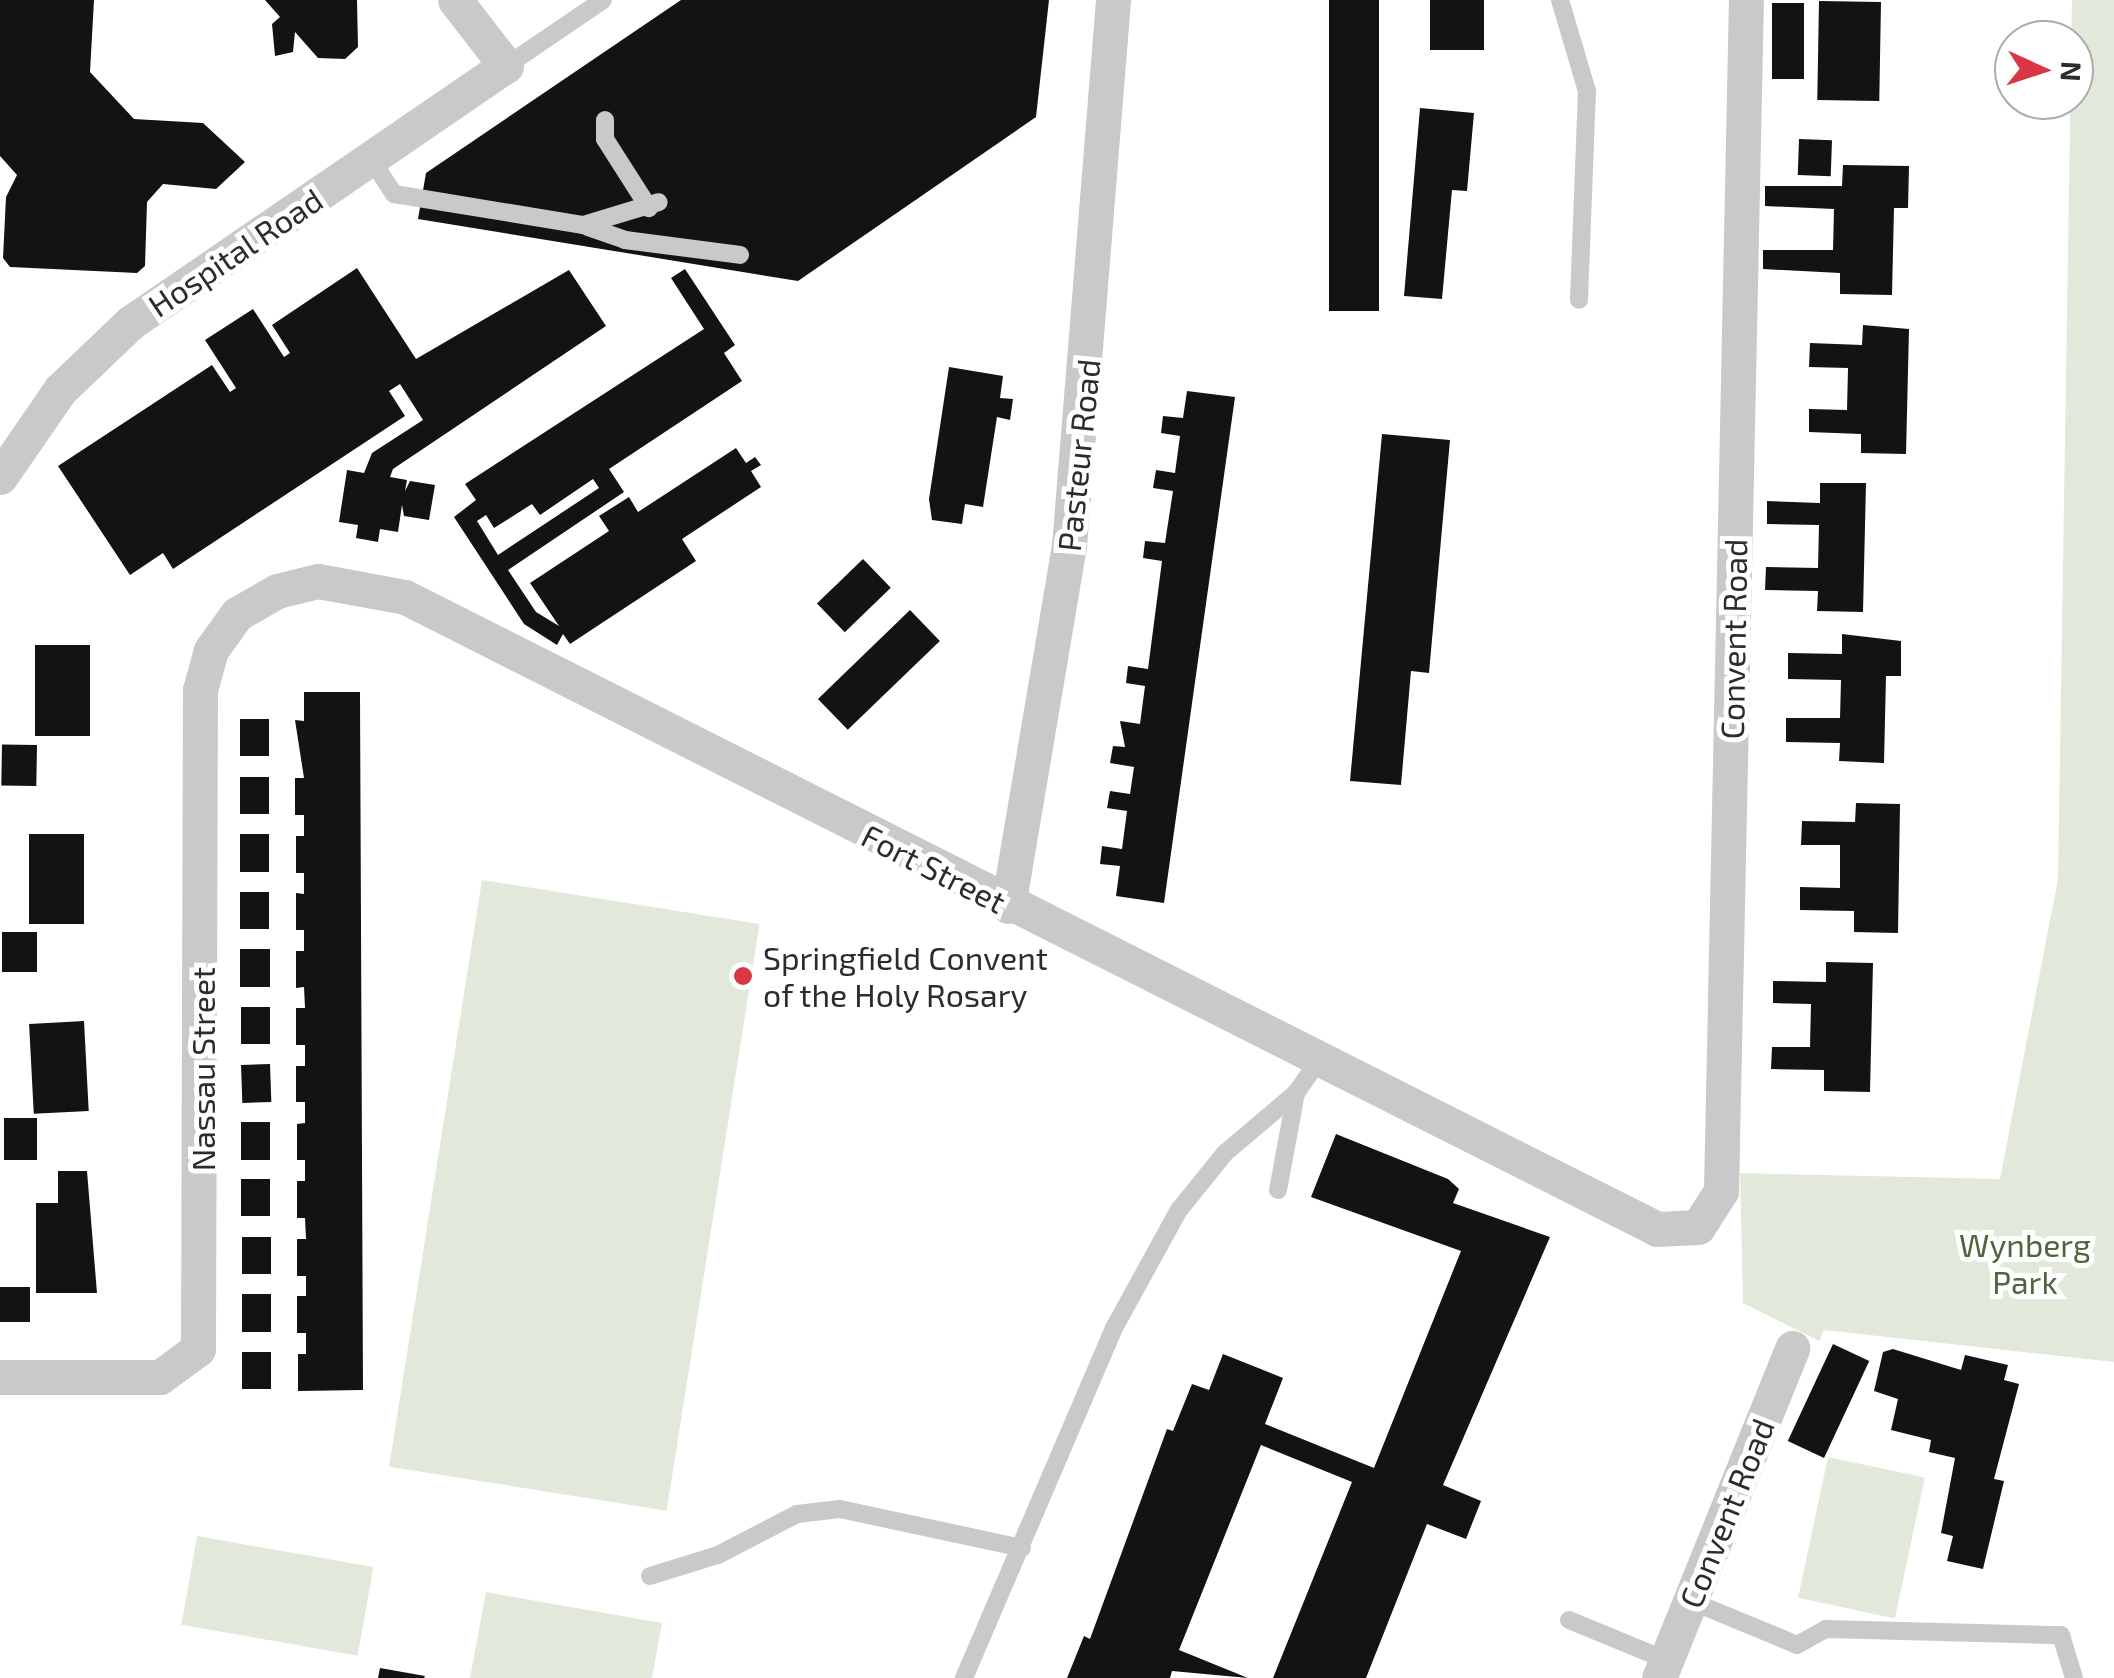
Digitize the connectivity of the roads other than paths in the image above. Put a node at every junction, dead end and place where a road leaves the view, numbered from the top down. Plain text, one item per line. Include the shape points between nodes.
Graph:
1 (455, 0) edge
2 (604, 0) edge
3 (1113, 0) edge
4 (1560, 0) edge
5 (1746, 0) edge
6 (581, 8) edge
7 (506, 66) junction
8 (605, 120) dead end
9 (370, 159) junction
10 (584, 225) junction
11 (740, 255) dead end
12 (1579, 300) dead end
13 (0, 476) edge
14 (257, 599) joint
15 (1008, 906) junction
16 (1318, 1060) junction
17 (1296, 1094) junction
18 (1278, 1190) dead end
19 (1657, 1229) joint
20 (1792, 1348) dead end
21 (0, 1377) edge
22 (1022, 1548) junction
23 (650, 1576) dead end
24 (1691, 1601) junction
25 (1569, 1620) dead end
26 (1662, 1669) edge
27 (964, 1678) edge
28 (2074, 1678) edge

1 - 7 street
2 - 6 lane
3 - 15 street, Pasteur Road via 1069,546
4 - 12 lane via 1587,91
5 - 19 street, Convent Road via 1721,1191 1698,1227
6 - 7 lane
7 - 9 street, Hospital Road
8 - 10 lane via 605,140 654,205
9 - 10 lane via 394,194
9 - 13 street, Hospital Road via 92,355
10 - 11 lane via 626,240
14 - 15 street, Fort Street via 318,582 404,597
14 - 21 street, Nassau Street via 221,632 200,690 204,1333 188,1362 160,1377
15 - 16 street, Fort Street
16 - 17 lane
16 - 19 street, Fort Street
17 - 18 lane
17 - 22 lane via 1225,1153 1179,1210 1114,1328
20 - 24 street, Convent Road
22 - 23 lane via 840,1509 797,1514 718,1554
22 - 27 lane
24 - 26 street, Convent Road
24 - 28 lane via 1798,1644 1826,1629 2061,1635
25 - 26 lane

